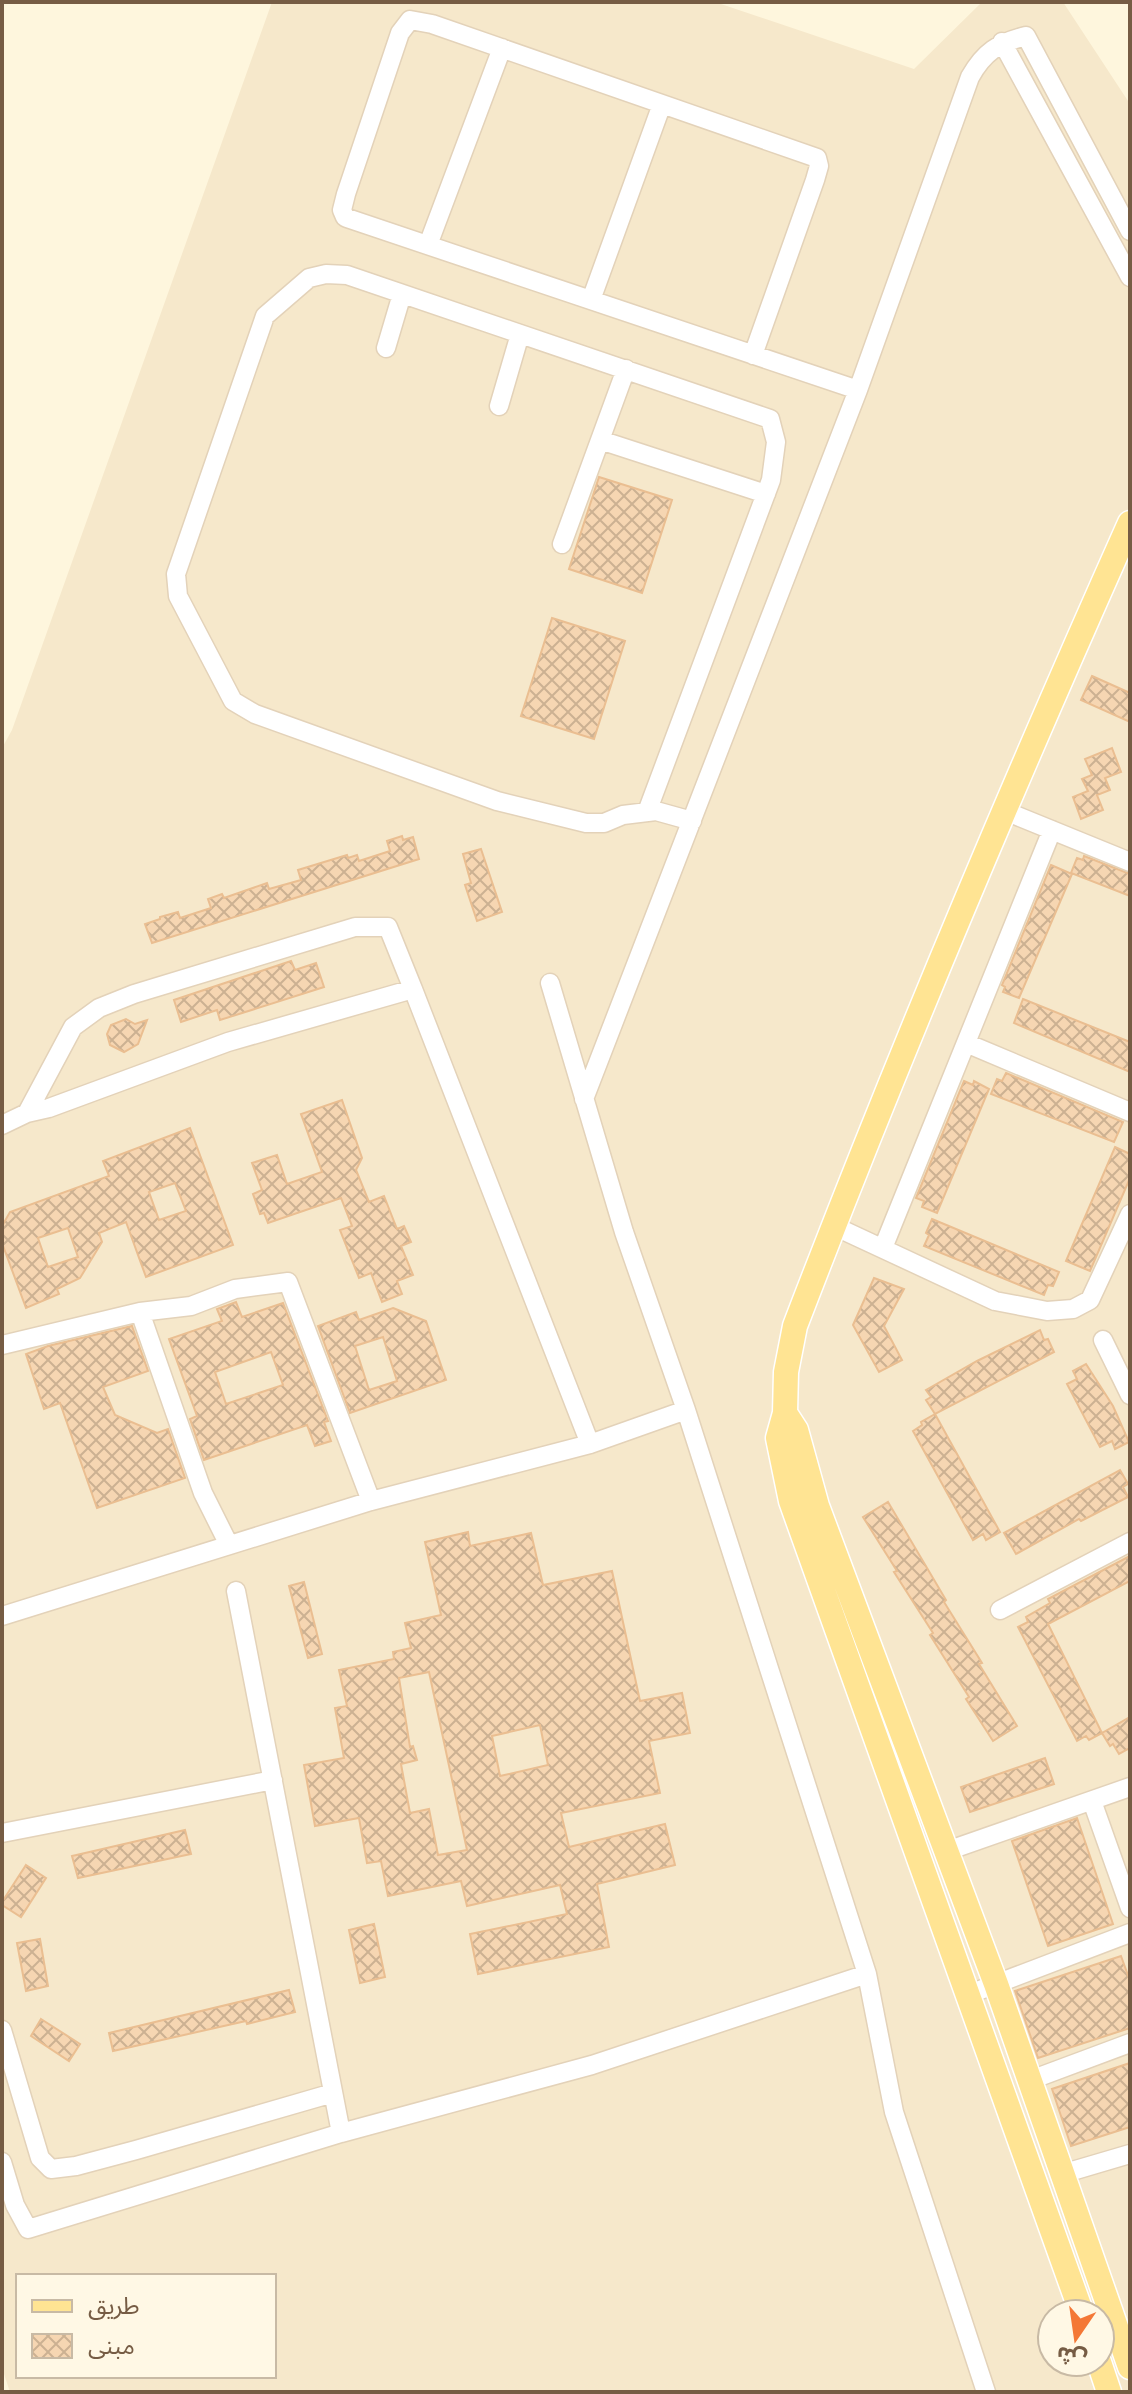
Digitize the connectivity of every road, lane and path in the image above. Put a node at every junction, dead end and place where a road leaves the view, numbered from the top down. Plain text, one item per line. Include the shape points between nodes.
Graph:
1 (1002, 42) junction
2 (502, 48) junction
3 (662, 104) junction
4 (1130, 231) edge
5 (428, 245) junction
6 (1130, 277) edge
7 (402, 294) junction
8 (591, 300) junction
9 (520, 334) junction
10 (386, 348) dead end
11 (753, 355) junction
12 (626, 369) junction
13 (858, 390) junction
14 (499, 406) dead end
15 (600, 440) junction
16 (766, 494) junction
17 (1130, 523) edge
18 (562, 544) dead end
19 (1005, 811) junction
20 (647, 812) junction
21 (692, 821) junction
22 (1052, 830) junction
23 (1130, 862) edge
24 (550, 983) dead end
25 (413, 989) junction
26 (966, 1043) junction
27 (584, 1099) junction
28 (1130, 1112) edge
29 (27, 1113) junction
30 (2, 1125) edge
31 (1130, 1214) edge
32 (834, 1226) junction
33 (883, 1248) junction
34 (140, 1312) junction
35 (1103, 1340) dead end
36 (2, 1345) edge
37 (1130, 1395) edge
38 (686, 1410) junction
39 (785, 1413) junction
40 (590, 1444) junction
41 (371, 1501) junction
42 (1130, 1542) edge
43 (229, 1545) junction
44 (236, 1591) dead end
45 (1000, 1610) dead end
46 (2, 1616) edge
47 (273, 1780) junction
48 (1130, 1787) edge
49 (1092, 1801) junction
50 (2, 1833) edge
51 (947, 1851) junction
52 (1130, 1908) edge
53 (1130, 1933) edge
54 (867, 1974) junction
55 (996, 1984) junction
56 (967, 1995) junction
57 (2, 2030) edge
58 (1130, 2043) edge
59 (1028, 2081) junction
60 (333, 2093) junction
61 (341, 2133) junction
62 (1130, 2154) edge
63 (2, 2162) edge
64 (1062, 2174) junction
65 (1076, 2298) edge
66 (1122, 2315) edge
67 (1130, 2367) edge
68 (986, 2392) edge

1 - 4 street via 1026,36
1 - 6 street
1 - 13 street via 984,55 970,77
2 - 3 street
2 - 5 street
2 - 5 street via 416,20 400,33 342,212
3 - 8 street
3 - 11 street via 819,161
5 - 8 street
7 - 9 street
7 - 10 street
7 - 20 street via 347,275 326,274 309,278 265,316 176,574 178,596 233,701 255,714 497,801 586,823
8 - 11 street
9 - 12 street
9 - 14 street
11 - 13 street
12 - 15 street
12 - 16 street via 770,419 776,442
13 - 21 street
15 - 16 street
15 - 18 street
16 - 20 street
17 - 19 main road
19 - 22 street
19 - 32 main road
20 - 21 street
21 - 27 street
22 - 23 street
22 - 26 street
24 - 27 street
25 - 29 street via 228,1042
25 - 29 street via 388,927 355,927 134,994 99,1008 73,1027
25 - 40 street
26 - 28 street
26 - 33 street
27 - 38 street
29 - 30 street
31 - 33 street via 1090,1300 1073,1309 1047,1311 995,1301
32 - 33 street
32 - 39 main road via 795,1326
34 - 36 street
34 - 41 street via 191,1306 235,1289 288,1282
34 - 43 street via 203,1493
35 - 37 street
38 - 40 street
38 - 54 street
39 - 51 main road via 796,1430 817,1506
39 - 56 main road via 778,1438 791,1501
40 - 41 street
41 - 43 street
42 - 45 street
43 - 46 street
44 - 47 street
47 - 50 street
47 - 60 street
48 - 49 street
49 - 51 street
49 - 52 street
51 - 55 main road
53 - 55 street
54 - 61 street via 592,2065
54 - 68 street via 894,2112
55 - 56 street
55 - 59 main road
56 - 65 main road
57 - 60 street via 40,2158 51,2169
58 - 59 street
59 - 64 main road
60 - 61 street
61 - 63 street via 28,2229
62 - 64 street
64 - 66 main road
66 - 67 main road

